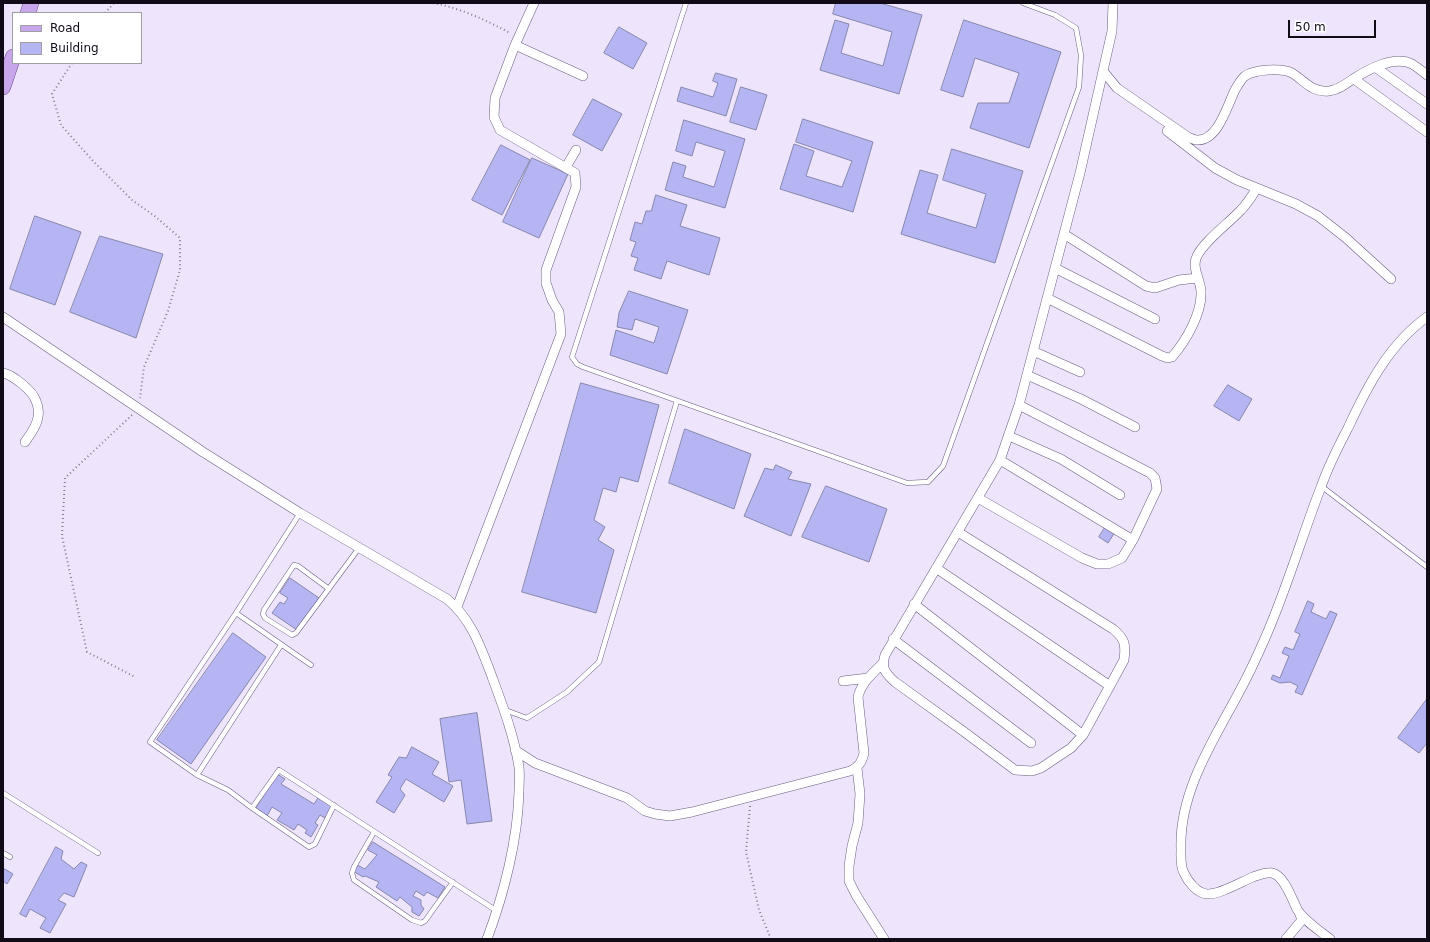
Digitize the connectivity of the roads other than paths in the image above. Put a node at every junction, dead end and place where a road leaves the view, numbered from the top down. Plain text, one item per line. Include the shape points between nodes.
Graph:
1 (534, 3) edge
2 (686, 3) edge
3 (1023, 3) edge
4 (1113, 3) edge
5 (517, 41) junction
6 (12, 60) edge
7 (1375, 67) junction
8 (1103, 71) junction
9 (1427, 75) edge
10 (583, 76) dead end
11 (1354, 78) junction
12 (1101, 84) junction
13 (3, 87) edge
14 (1427, 104) edge
15 (1427, 132) edge
16 (1208, 137) junction
17 (576, 150) dead end
18 (1199, 155) junction
19 (566, 167) junction
20 (1257, 188) junction
21 (1064, 234) junction
22 (1055, 268) junction
23 (1198, 278) junction
24 (1391, 279) dead end
25 (1047, 298) junction
26 (1427, 316) edge
27 (3, 317) edge
28 (1155, 319) dead end
29 (1033, 351) junction
30 (1080, 372) dead end
31 (3, 373) edge
32 (1027, 375) junction
33 (677, 401) junction
34 (1019, 405) junction
35 (1135, 427) dead end
36 (1008, 436) junction
37 (25, 442) dead end
38 (1000, 460) junction
39 (1321, 486) junction
40 (1120, 495) dead end
41 (978, 498) junction
42 (300, 513) junction
43 (958, 532) junction
44 (1133, 540) junction
45 (359, 548) junction
46 (1427, 567) edge
47 (936, 568) junction
48 (329, 589) junction
49 (914, 604) junction
50 (458, 607) junction
51 (236, 613) junction
52 (893, 639) junction
53 (281, 645) junction
54 (883, 663) junction
55 (311, 665) dead end
56 (868, 678) junction
57 (843, 681) dead end
58 (1110, 686) junction
59 (505, 710) junction
60 (1083, 735) junction
61 (1032, 743) dead end
62 (515, 750) junction
63 (857, 768) junction
64 (197, 775) junction
65 (3, 793) edge
66 (334, 805) junction
67 (252, 808) junction
68 (374, 832) junction
69 (3, 853) edge
70 (98, 853) dead end
71 (10, 858) dead end
72 (453, 882) junction
73 (497, 911) junction
74 (1299, 912) junction
75 (487, 939) edge
76 (884, 939) edge
77 (1286, 939) edge
78 (1330, 939) edge

1 - 5 street
2 - 33 lane via 572,357 583,367
3 - 33 lane via 1076,28 1081,55 1079,86 943,466 928,482 907,483
4 - 8 street via 1112,32
5 - 10 street
5 - 19 street via 495,98 494,117 500,130
6 - 13 main road
7 - 9 street via 1394,60 1402,61 1412,64
7 - 11 street
7 - 14 street
8 - 12 street
8 - 16 street via 1117,88 1188,137 1196,140
11 - 15 street
11 - 16 street via 1338,89 1319,91 1309,87 1291,73 1269,69 1251,73 1244,76 1221,122
12 - 18 street
12 - 21 street
16 - 18 street
17 - 19 street
18 - 20 street via 1215,168
19 - 50 street via 575,173 576,187 546,270 546,283 559,312 561,334
20 - 23 street via 1242,210 1196,257 1194,266
20 - 24 street via 1318,216
21 - 22 street
21 - 23 street via 1146,286 1155,288 1179,280
22 - 25 street
22 - 28 street
23 - 25 street via 1201,291 1199,313 1182,344 1172,357 1168,358
25 - 29 street
26 - 39 street via 1382,364 1362,397
27 - 42 street
29 - 30 street
29 - 32 street
31 - 37 street via 24,385 36,400 38,417 33,431
32 - 34 street
32 - 35 street
33 - 59 lane via 599,662 567,692 527,718
34 - 36 street
34 - 44 street via 1150,473 1155,478 1157,489
36 - 38 street
36 - 40 street via 1062,459
38 - 41 street
38 - 44 street
39 - 46 lane
39 - 74 street via 1267,635 1196,776 1180,831 1181,865 1190,884 1198,891 1207,894 1219,892 1260,874 1272,873 1282,880
41 - 43 street
41 - 44 street via 1082,558 1097,564 1108,564 1122,558
42 - 45 street
42 - 51 lane
43 - 47 street
43 - 58 street via 1119,634 1125,649 1124,660
45 - 48 lane
45 - 50 street via 447,598
47 - 49 street
47 - 58 street
48 - 48 lane via 292,635 265,618 263,614 294,565
49 - 52 street
49 - 60 street
50 - 59 street via 481,647
51 - 53 lane
51 - 64 lane via 150,742
52 - 54 street
52 - 61 street
53 - 55 lane
53 - 64 lane
54 - 56 street
54 - 60 street via 886,674 895,682 1015,770 1032,771 1041,768 1071,748
56 - 57 street
56 - 63 street via 858,697 864,753
58 - 60 street
59 - 62 street
62 - 63 street via 535,763 627,798 645,811 670,816
62 - 73 street via 519,768 519,808 515,842
63 - 76 street via 860,794 858,823 848,866 850,881
64 - 67 lane via 228,790
65 - 70 lane
66 - 67 lane via 279,770
66 - 67 lane via 315,844 309,847
66 - 68 lane
68 - 72 lane
68 - 72 lane via 354,867 354,880 407,917 417,923 425,921
69 - 71 lane
72 - 73 lane
73 - 75 street
74 - 77 street via 1302,920
74 - 78 street

